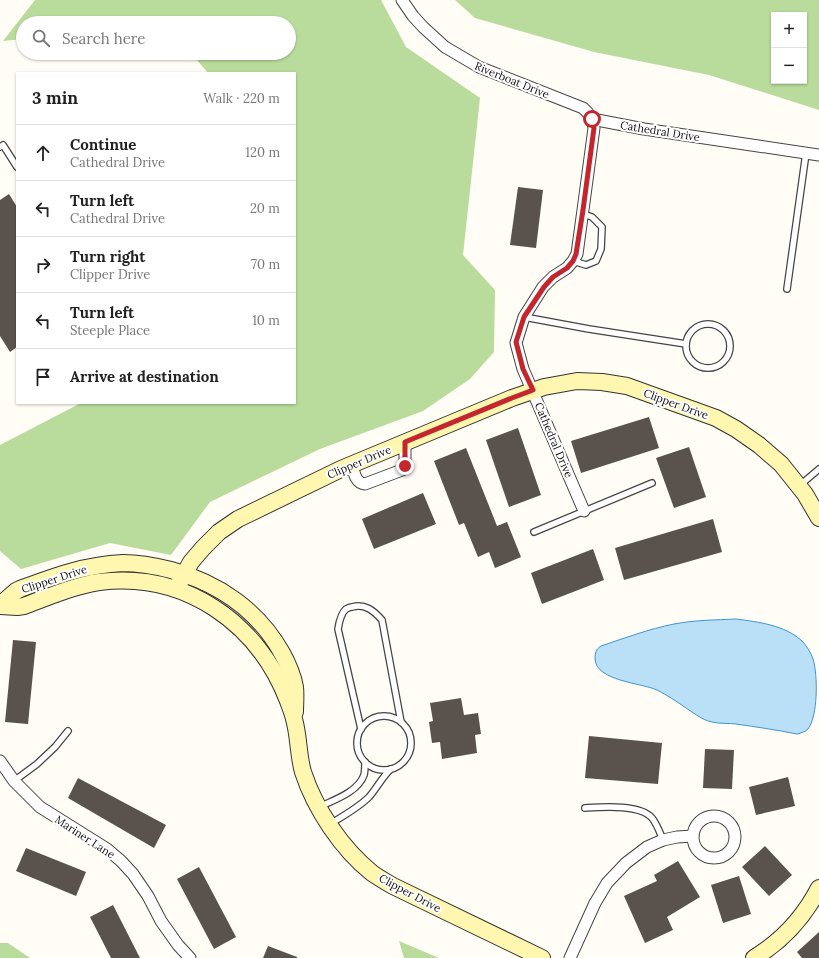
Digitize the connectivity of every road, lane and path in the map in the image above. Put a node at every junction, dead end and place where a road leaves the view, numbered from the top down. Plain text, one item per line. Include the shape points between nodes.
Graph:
1 (402, 0) edge
2 (592, 119) junction
3 (0, 147) edge
4 (806, 153) junction
5 (819, 155) edge
6 (16, 165) edge
7 (583, 214) junction
8 (573, 261) junction
9 (787, 289) dead end
10 (524, 317) junction
11 (686, 344) junction
12 (533, 390) junction
13 (405, 442) junction
14 (352, 464) junction
15 (819, 469) edge
16 (652, 483) dead end
17 (799, 486) junction
18 (584, 511) junction
19 (819, 518) edge
20 (534, 532) dead end
21 (184, 574) junction
22 (67, 581) junction
23 (176, 590) junction
24 (0, 606) edge
25 (294, 719) junction
26 (401, 722) junction
27 (361, 729) junction
28 (68, 731) dead end
29 (0, 761) edge
30 (364, 762) junction
31 (391, 769) junction
32 (14, 781) junction
33 (319, 807) junction
34 (585, 808) dead end
35 (329, 824) junction
36 (693, 836) dead end
37 (663, 840) junction
38 (819, 888) edge
39 (190, 958) edge
40 (542, 958) edge
41 (570, 958) edge
42 (754, 958) edge

1 - 2 street, Riverboat Drive via 423,27 445,47 479,68 582,108
2 - 4 street, Cathedral Drive
2 - 7 street via 594,128
3 - 6 lane via 3,145
4 - 5 street, Cathedral Drive
4 - 9 lane
7 - 8 street
7 - 8 lane via 592,217 602,227 601,249 596,261 586,265
8 - 10 street, Cathedral Drive via 544,287
10 - 11 lane
10 - 12 street, Cathedral Drive via 516,342 523,369
11 - 11 lane via 689,358 700,367 707,368 720,364 730,346 725,332 712,325 698,327 692,331
12 - 13 street, Clipper Drive
12 - 17 street, Clipper Drive via 577,381 602,382 627,386 708,415 736,429 759,445 781,464
12 - 18 street, Cathedral Drive
13 - 14 street, Clipper Drive
13 - 14 street via 405,466 402,470 361,484 357,480
14 - 21 street, Clipper Drive via 238,519 202,548
15 - 17 lane
16 - 18 lane
17 - 19 street, Clipper Drive
18 - 20 lane
21 - 22 street, Clipper Drive via 150,565 129,564 89,567
21 - 23 street, Clipper Drive
21 - 25 street, Clipper Drive via 226,594 248,610 269,633 292,676 295,689
22 - 23 street, Clipper Drive via 130,581 156,584
22 - 24 street, Clipper Drive via 24,606
23 - 25 street, Clipper Drive via 196,597 219,610 237,625 267,660 281,685
25 - 33 street, Clipper Drive via 303,771
26 - 27 lane via 385,716 377,717 369,720
26 - 27 lane via 382,620 374,611 364,606 355,606 346,609 338,629
26 - 31 lane via 410,737 410,746 403,763
27 - 30 lane via 357,738 357,750
28 - 32 lane via 37,764
29 - 32 street, Mariner Lane
30 - 31 lane via 376,770
30 - 33 lane via 364,775 357,786
31 - 35 lane via 370,796
32 - 39 street, Mariner Lane via 40,807 107,849 134,874 161,921
33 - 35 street, Clipper Drive
34 - 37 lane via 610,807 643,811 656,823
35 - 40 street, Clipper Drive via 339,839 373,874
36 - 37 street
37 - 41 street via 647,847 626,863 607,883 594,903
38 - 42 street via 801,917 785,934

